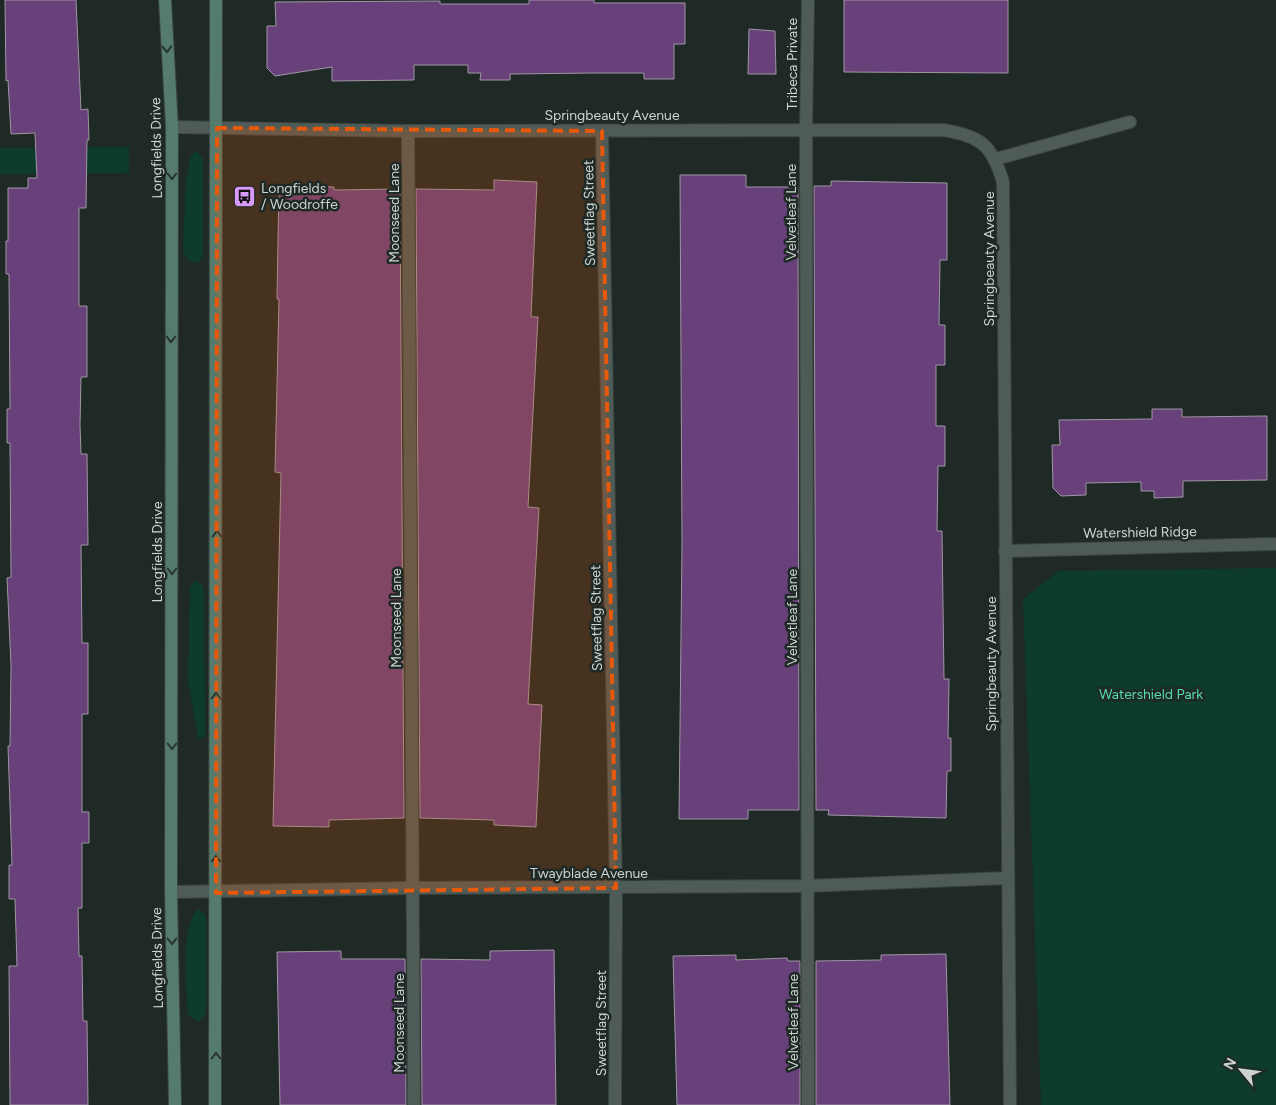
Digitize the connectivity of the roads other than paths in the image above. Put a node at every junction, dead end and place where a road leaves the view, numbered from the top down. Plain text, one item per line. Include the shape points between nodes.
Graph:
1 (165, 0) edge
2 (216, 0) edge
3 (808, 0) edge
4 (1130, 122) dead end
5 (172, 127) junction
6 (217, 128) junction
7 (806, 129) junction
8 (408, 131) junction
9 (602, 131) junction
10 (996, 159) junction
11 (1276, 544) edge
12 (1005, 550) junction
13 (1007, 878) junction
14 (807, 886) junction
15 (413, 888) junction
16 (616, 888) junction
17 (172, 892) junction
18 (216, 893) junction
19 (175, 1105) edge
20 (216, 1105) edge
21 (414, 1105) edge
22 (615, 1105) edge
23 (808, 1105) edge
24 (1010, 1105) edge

1 -> 5 street, Longfields Drive
2 - 6 street
3 - 7 street, Tribeca Private
4 - 10 street
5 - 6 street, Springbeauty Avenue
5 -> 17 street, Longfields Drive
6 - 8 street, Springbeauty Avenue
18 -> 6 street
7 - 9 street, Springbeauty Avenue
7 - 10 street, Springbeauty Avenue via 943,130 981,142
7 - 14 street, Velvetleaf Lane
8 - 9 street, Springbeauty Avenue
8 - 15 street, Moonseed Lane
9 - 16 street, Sweetflag Street
10 - 12 street, Springbeauty Avenue via 1003,182
11 - 12 street, Watershield Ridge
12 - 13 street, Springbeauty Avenue
13 - 14 street, Twayblade Avenue
13 - 24 street, Springbeauty Avenue
14 - 16 street, Twayblade Avenue
14 - 23 street, Velvetleaf Lane
15 - 16 street, Twayblade Avenue
15 - 18 street, Twayblade Avenue
15 - 21 street, Moonseed Lane
16 - 22 street, Sweetflag Street
17 - 18 street, Twayblade Avenue
17 -> 19 street, Longfields Drive
20 -> 18 street

